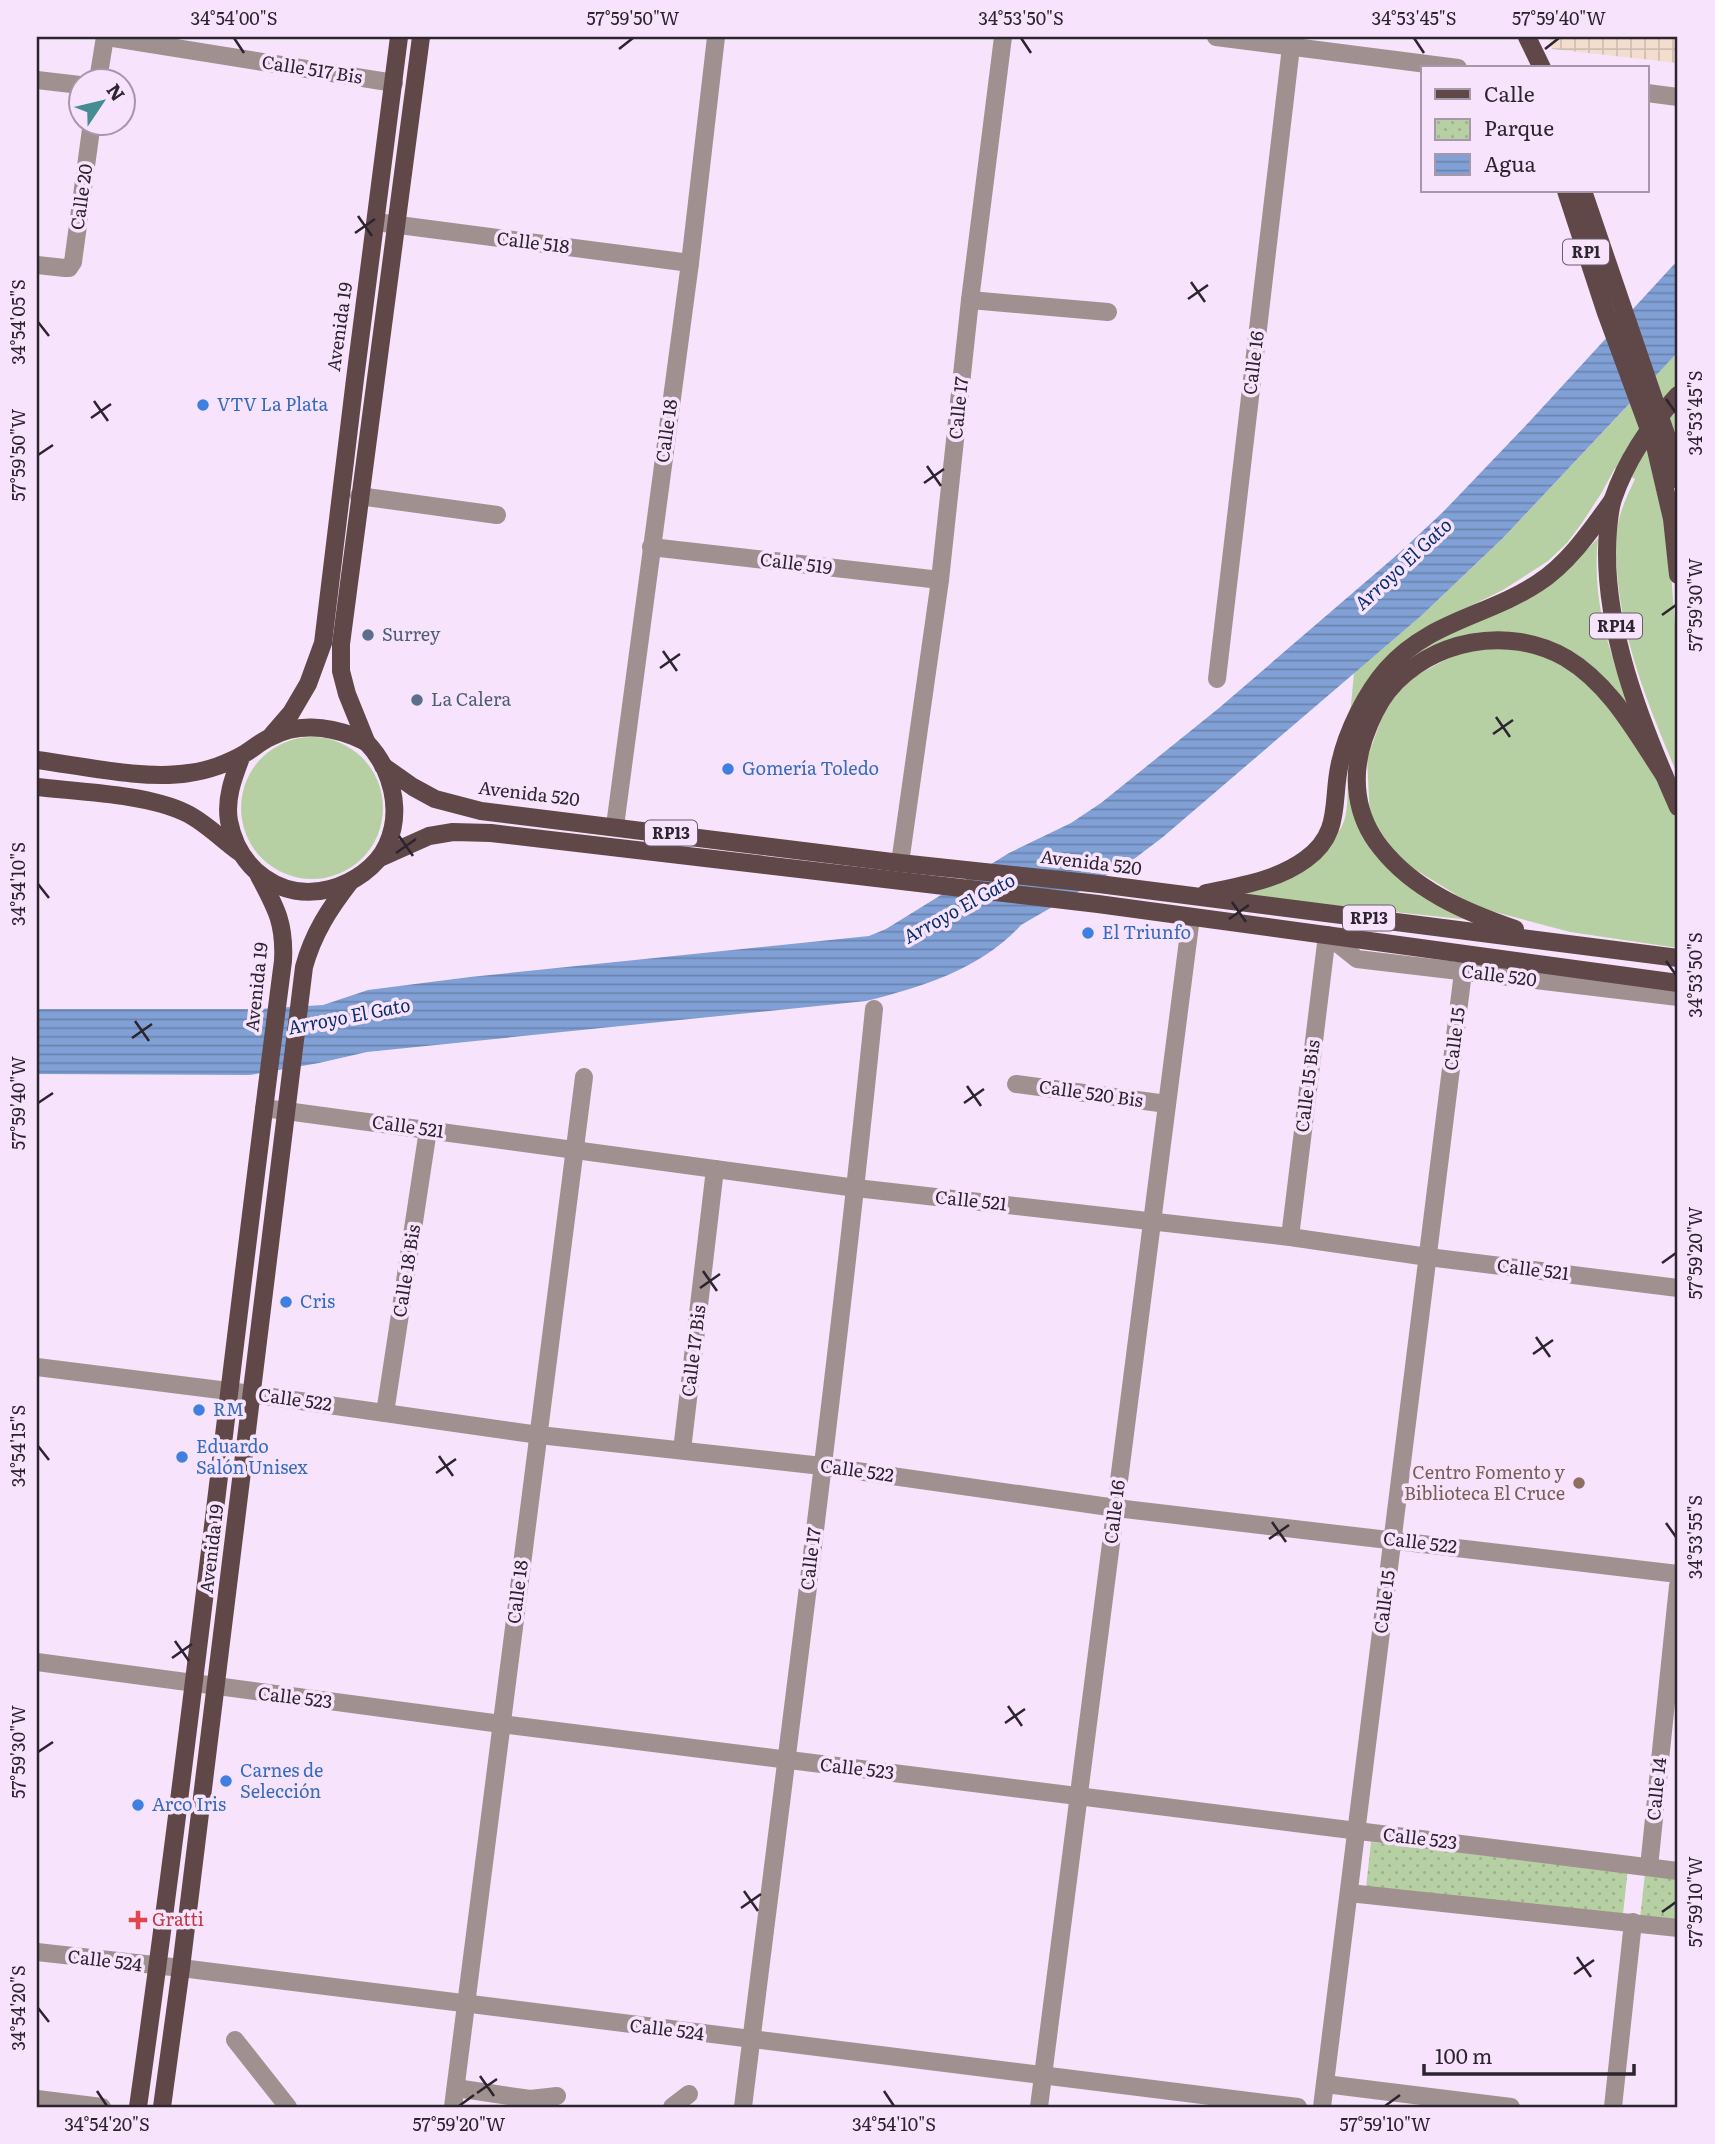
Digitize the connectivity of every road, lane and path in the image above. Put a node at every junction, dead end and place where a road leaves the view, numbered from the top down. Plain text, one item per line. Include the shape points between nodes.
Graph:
1 (106, 37) edge
2 (400, 37) edge
3 (421, 37) edge
4 (716, 37) edge
5 (1003, 37) edge
6 (1216, 37) edge
7 (1521, 37) edge
8 (1527, 37) edge
9 (1297, 44) edge
10 (101, 66) edge
11 (1445, 66) edge
12 (1528, 66) edge
13 (1541, 66) edge
14 (37, 80) edge
15 (66, 83) edge
16 (394, 83) junction
17 (1648, 93) edge
18 (1678, 97) edge
19 (90, 136) edge
20 (1566, 192) edge
21 (1583, 192) edge
22 (376, 222) junction
23 (394, 225) junction
24 (690, 262) junction
25 (37, 265) edge
26 (970, 300) junction
27 (1108, 312) dead end
28 (1644, 394) junction
29 (1678, 396) edge
30 (1678, 480) edge
31 (359, 496) junction
32 (1612, 500) junction
33 (497, 515) dead end
34 (651, 547) junction
35 (1678, 575) edge
36 (940, 580) junction
37 (1217, 679) dead end
38 (272, 736) junction
39 (366, 741) junction
40 (242, 755) junction
41 (37, 760) edge
42 (383, 766) junction
43 (1664, 775) junction
44 (37, 787) edge
45 (1678, 807) edge
46 (615, 826) junction
47 (239, 852) junction
48 (382, 857) junction
49 (900, 863) junction
50 (259, 876) junction
51 (350, 882) junction
52 (1192, 896) junction
53 (1191, 917) junction
54 (1326, 935) junction
55 (1545, 940) junction
56 (1678, 958) edge
57 (1463, 972) junction
58 (1678, 983) edge
59 (1678, 997) edge
60 (874, 1009) dead end
61 (584, 1077) dead end
62 (1016, 1084) dead end
63 (1167, 1104) junction
64 (264, 1108) junction
65 (285, 1109) junction
66 (428, 1130) junction
67 (575, 1151) junction
68 (715, 1169) junction
69 (856, 1188) junction
70 (1152, 1221) junction
71 (1290, 1237) junction
72 (1428, 1257) junction
73 (1678, 1288) edge
74 (37, 1367) edge
75 (228, 1391) junction
76 (252, 1394) junction
77 (385, 1413) junction
78 (539, 1435) junction
79 (682, 1450) junction
80 (822, 1466) junction
81 (1116, 1508) junction
82 (1392, 1540) junction
83 (1678, 1574) edge
84 (1678, 1586) edge
85 (37, 1662) edge
86 (194, 1684) junction
87 (216, 1688) junction
88 (501, 1724) junction
89 (788, 1760) junction
90 (1079, 1798) junction
91 (1356, 1831) junction
92 (1649, 1867) junction
93 (1678, 1871) edge
94 (1349, 1894) junction
95 (1633, 1922) junction
96 (1678, 1928) edge
97 (37, 1952) edge
98 (158, 1967) junction
99 (181, 1968) junction
100 (466, 2005) junction
101 (235, 2040) dead end
102 (751, 2040) junction
103 (1043, 2076) junction
104 (1325, 2084) junction
105 (456, 2088) junction
106 (689, 2094) dead end
107 (557, 2096) dead end
108 (37, 2099) edge
109 (102, 2107) edge
110 (138, 2107) edge
111 (162, 2107) edge
112 (288, 2107) edge
113 (453, 2107) edge
114 (672, 2107) edge
115 (743, 2107) edge
116 (1039, 2107) edge
117 (1298, 2107) edge
118 (1322, 2107) edge
119 (1511, 2107) edge
120 (1613, 2107) edge

1 - 10 street
1 - 16 street, Calle 517 Bis
2 - 16 main road, Avenida 19
3 - 23 main road
4 - 24 street, Calle 18
5 - 26 street, Calle 17
6 - 9 street
7 - 12 main road
8 - 13 main road
9 - 11 street
9 - 37 street, Calle 16
14 - 15 street
16 - 22 main road, Avenida 19
17 - 18 street
19 - 25 street, Calle 20 via 73,262 69,268
20 - 28 main road, RP1 via 1606,313
21 - 28 main road, RP1
22 - 23 street, Calle 518
22 - 38 main road, Avenida 19 via 323,643 308,684
23 - 24 street, Calle 518
23 - 31 main road
24 - 34 street, Calle 18
26 - 27 street
26 - 36 street, Calle 17
28 - 30 main road, RP1 via 1672,452
28 - 35 main road, RP1 via 1672,519
29 - 32 main road, RP14 via 1653,426
31 - 33 street
31 - 39 main road via 341,671
32 - 43 main road, RP14 via 1608,568 1619,640
32 - 52 main road via 1555,571 1521,593 1430,633 1387,669 1354,723 1340,763 1336,811 1318,849 1273,877
34 - 36 street, Calle 519
34 - 46 street, Calle 18
36 - 49 street, Calle 17
38 - 39 main road via 303,727 335,729
38 - 40 main road
39 - 42 main road, RP13
40 - 41 main road via 190,773 172,774
40 - 47 main road, RP13 via 230,786 229,820
42 - 46 main road, Avenida 520 / RP13 via 435,799 481,811
42 - 48 main road, RP13 via 395,812
43 - 45 main road, RP14
43 - 55 main road via 1600,685 1568,660 1531,644 1500,639 1454,647 1417,664 1388,691 1372,717 1356,774 1359,804 1371,834 1393,863 1435,895
44 - 47 main road, RP13 via 164,805 188,814
46 - 49 main road, Avenida 520 / RP13
47 - 50 main road, RP13
48 - 51 main road, RP13
48 - 53 main road, RP13 via 429,836 491,833
49 - 52 main road, Avenida 520 / RP13
50 - 51 main road, RP13 via 280,887 304,891 328,890
50 - 64 main road, Avenida 19 via 279,914 284,940
51 - 65 main road, Avenida 19 via 327,911 304,967
52 - 55 main road, Avenida 520 / RP13
53 - 54 main road, RP13
53 - 63 street, Calle 16
54 - 57 street, Calle 520 via 1357,959
54 - 58 main road, RP13
54 - 71 street, Calle 15 Bis
55 - 56 main road, Avenida 520 / RP13
57 - 59 street, Calle 520
57 - 72 street, Calle 15
60 - 69 street, Calle 17
61 - 67 street, Calle 18
62 - 63 street, Calle 520 Bis
63 - 70 street, Calle 16
64 - 65 street, Calle 521
64 - 75 main road, Avenida 19
65 - 66 street, Calle 521
65 - 76 main road, Avenida 19
66 - 67 street, Calle 521
66 - 77 street, Calle 18 Bis
67 - 68 street, Calle 521
67 - 78 street, Calle 18
68 - 69 street, Calle 521
68 - 79 street, Calle 17 Bis
69 - 70 street, Calle 521
69 - 80 street, Calle 17
70 - 71 street, Calle 521
70 - 81 street, Calle 16
71 - 72 street, Calle 521
72 - 73 street, Calle 521
72 - 82 street, Calle 15
74 - 75 street, Calle 522
75 - 76 street, Calle 522
75 - 86 main road, Avenida 19
76 - 77 street, Calle 522
76 - 87 main road, Avenida 19
77 - 78 street, Calle 522
78 - 79 street, Calle 522
78 - 88 street, Calle 18
79 - 80 street, Calle 522
80 - 81 street, Calle 522
80 - 89 street, Calle 17
81 - 82 street, Calle 522
81 - 90 street, Calle 16
82 - 83 street, Calle 522
82 - 91 street, Calle 15
84 - 92 street, Calle 14
85 - 86 street, Calle 523
86 - 87 street, Calle 523
86 - 98 main road, Avenida 19
87 - 88 street, Calle 523
87 - 99 main road, Avenida 19
88 - 89 street, Calle 523
88 - 100 street, Calle 18
89 - 90 street, Calle 523
89 - 102 street, Calle 17
90 - 91 street, Calle 523
90 - 103 street, Calle 16
91 - 92 street, Calle 523
91 - 94 street, Calle 15
92 - 93 street, Calle 523
94 - 95 street
94 - 104 street, Calle 15
95 - 96 street
95 - 120 street
97 - 98 street, Calle 524
98 - 99 street, Calle 524
98 - 110 main road, Avenida 19
99 - 100 street, Calle 524
99 - 111 main road, Avenida 19
100 - 102 street, Calle 524
100 - 105 street, Calle 18
101 - 112 street
102 - 103 street, Calle 524
102 - 115 street, Calle 17
103 - 116 street, Calle 16
103 - 117 street, Calle 524
104 - 118 street, Calle 15
104 - 119 street
105 - 107 street via 530,2099
105 - 113 street, Calle 18
106 - 114 street
108 - 109 street

